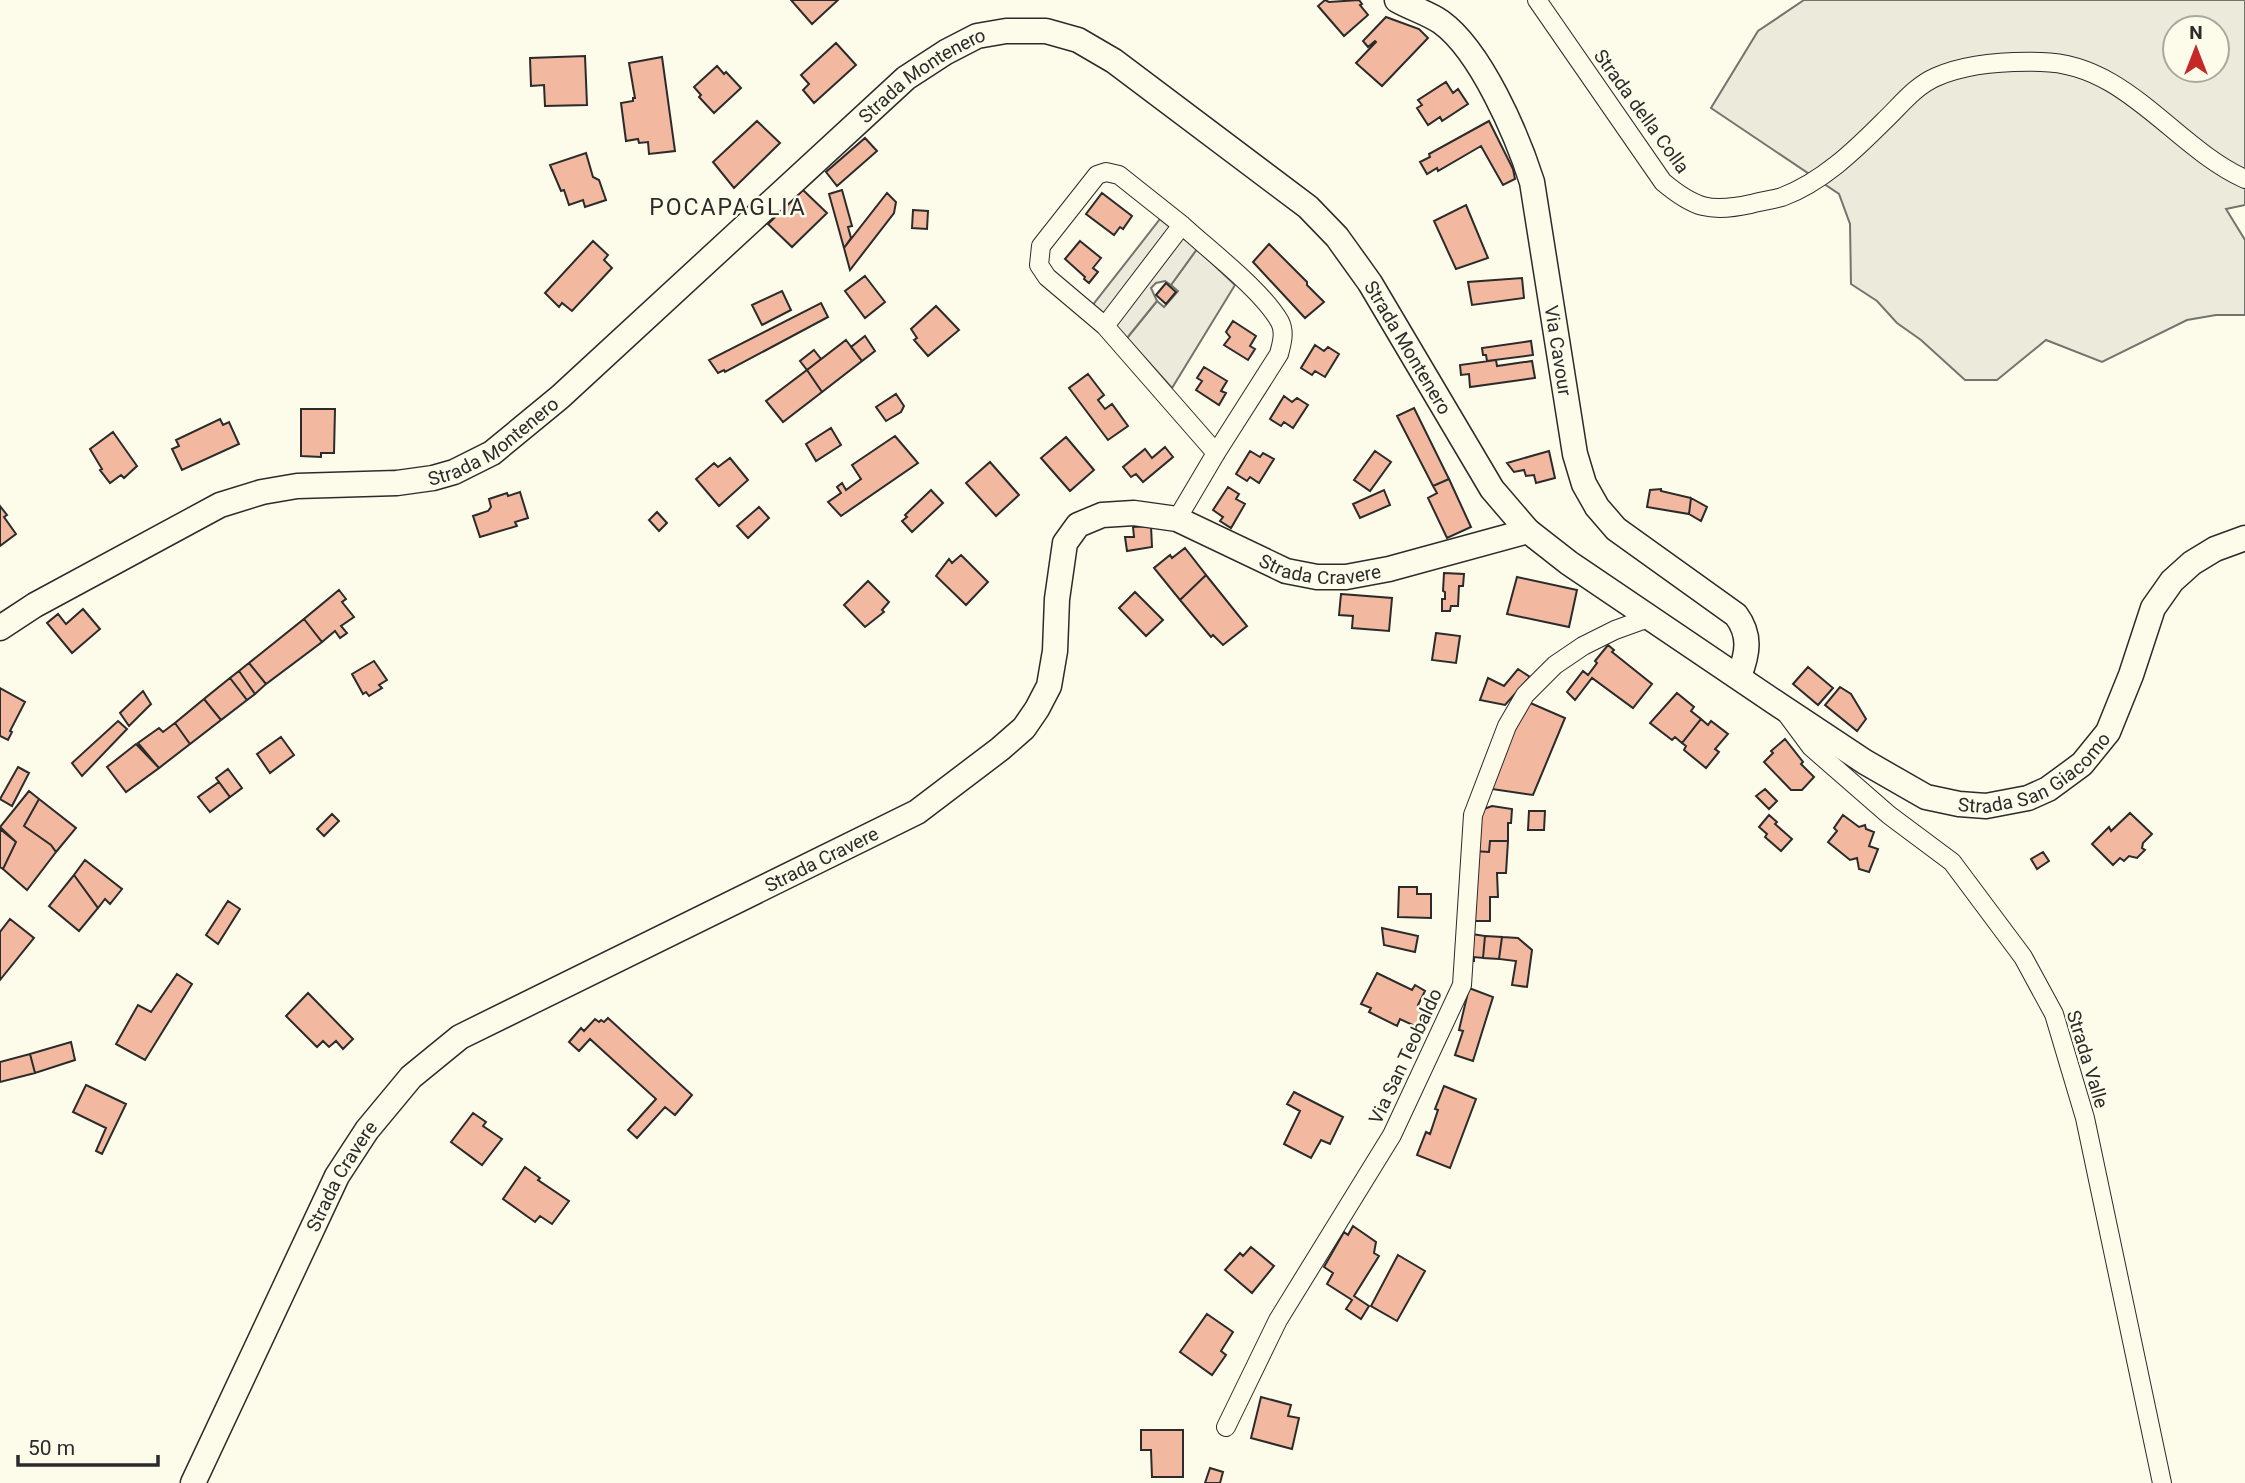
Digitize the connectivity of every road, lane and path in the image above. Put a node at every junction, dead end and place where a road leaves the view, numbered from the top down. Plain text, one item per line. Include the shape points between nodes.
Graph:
1 (1397, 0) edge
2 (1536, 0) edge
3 (2245, 179) edge
4 (1182, 225) junction
5 (1105, 326) junction
6 (1216, 453) junction
7 (1177, 519) junction
8 (1528, 531) junction
9 (2245, 538) edge
10 (1651, 617) junction
11 (0, 628) edge
12 (1739, 676) junction
13 (1779, 705) junction
14 (1226, 1427) dead end
15 (193, 1483) edge
16 (2162, 1483) edge

1 - 12 main road, Via Cavour via 1440,21 1458,36 1500,104 1523,153 1532,182 1575,454 1584,484 1616,529 1745,626 1747,655
2 - 3 street, Strada della Colla via 1663,182 1684,200 1704,206 1722,209 1782,197 1829,171 1915,90 1935,77 1970,66 2043,62 2088,71 2144,103 2224,170
4 - 5 street
4 - 5 street via 1119,175 1106,172 1097,175 1041,246 1039,265 1047,277
4 - 6 street via 1253,290 1281,323 1279,354
5 - 6 street
6 - 7 street
7 - 8 main road, Strada Cravere via 1286,571 1317,577 1389,569
7 - 15 main road, Strada Cravere via 1134,513 1102,515 1079,525 1065,543 1052,670 1037,709 1000,750 917,812 460,1037 411,1077 367,1130 337,1176
8 - 10 main road, Strada Montenero
8 - 11 main road, Strada Montenero via 1492,489 1370,283 1337,237 1308,207 1114,61 1078,40 1046,31 1006,31 977,36 906,78 560,397 492,453 433,478 297,486 220,505
9 - 13 main road, Strada San Giacomo via 2192,563 2172,581 2153,608 2108,732 2082,764 2028,798 1986,806 1926,797
10 - 12 main road, Strada Montenero
10 - 14 street, Via San Teobaldo via 1615,630 1555,665 1525,695 1507,726 1473,815 1462,985 1392,1135 1278,1320
12 - 13 main road, Strada San Giacomo
13 - 16 street, Strada Valle via 1811,747 1952,862 2023,957 2054,1014 2085,1118

